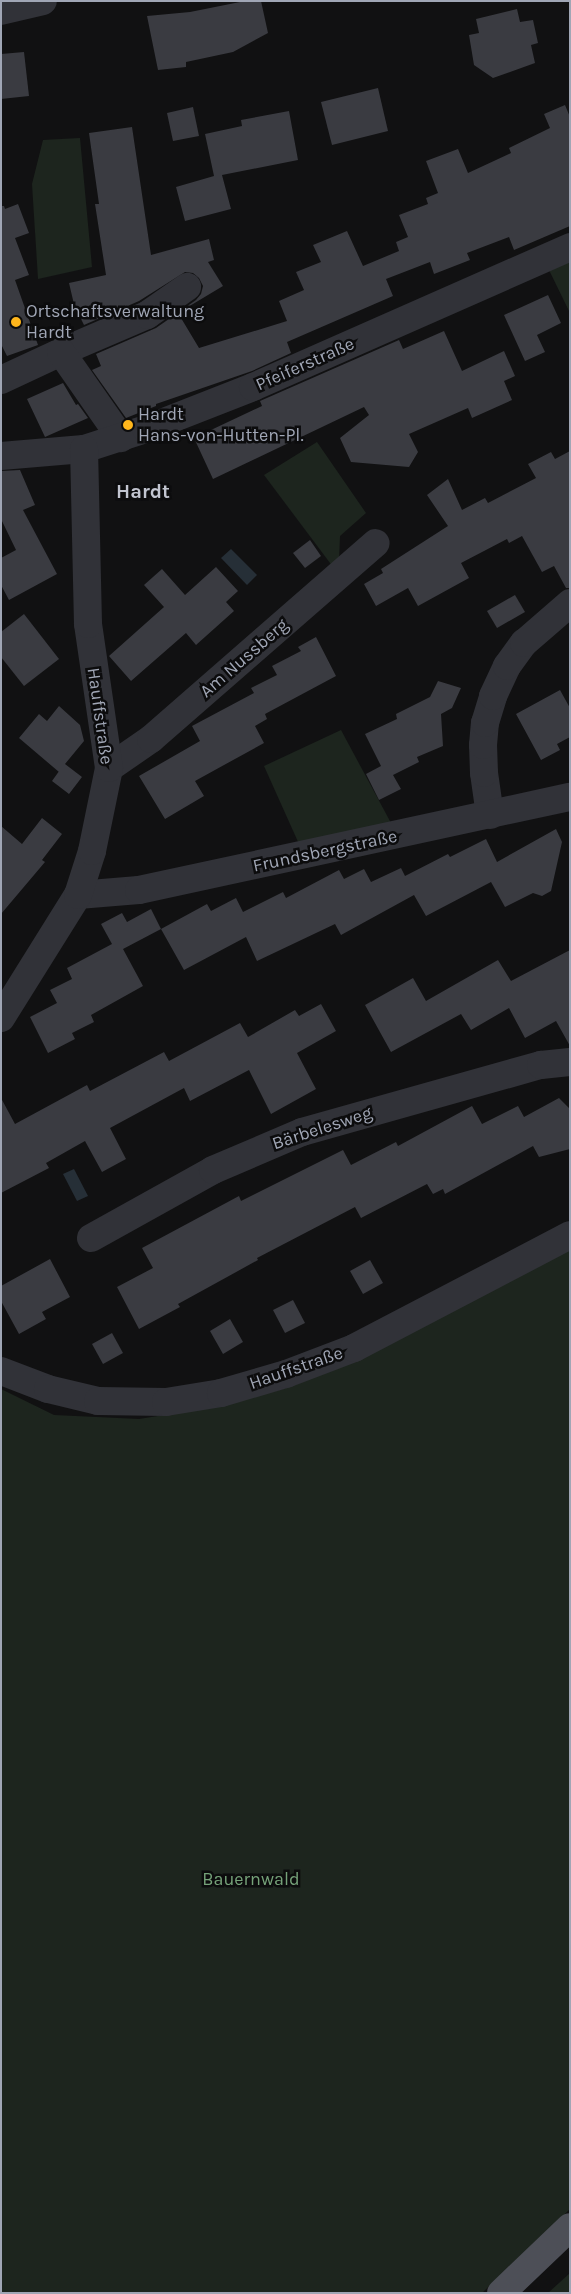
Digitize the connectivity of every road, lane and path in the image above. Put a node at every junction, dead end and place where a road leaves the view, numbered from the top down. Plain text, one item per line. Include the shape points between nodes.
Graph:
1 (43, 1) edge
2 (1, 11) edge
3 (570, 246) edge
4 (188, 287) dead end
5 (61, 352) junction
6 (1, 380) edge
7 (121, 438) junction
8 (84, 449) junction
9 (1, 456) edge
10 (376, 543) dead end
11 (570, 603) edge
12 (108, 768) junction
13 (570, 797) edge
14 (490, 815) junction
15 (78, 895) junction
16 (1, 1018) edge
17 (570, 1062) edge
18 (570, 1235) edge
19 (91, 1238) dead end
20 (1, 1371) edge
21 (570, 2227) edge
22 (502, 2293) edge

1 - 2 street
3 - 7 street, Pfeiferstraße via 253,387
4 - 5 street via 147,315
5 - 6 street
5 - 7 street
7 - 8 street, Pfeiferstraße
8 - 9 street, Pfeiferstraße
8 - 12 street, Hauffstraße via 88,624
10 - 12 street, Am Nussberg via 151,739
11 - 14 street via 524,643 507,666 493,696 483,745
12 - 15 street, Hauffstraße via 92,851
13 - 14 street, Frundsbergstraße
14 - 15 street, Frundsbergstraße via 139,890
15 - 16 street, Hauffstraße
17 - 19 street, Bärbelesweg via 542,1065 302,1132 213,1170
18 - 20 street, Hauffstraße via 354,1348 286,1374 221,1393 166,1402 98,1401 48,1389
21 - 22 main road

